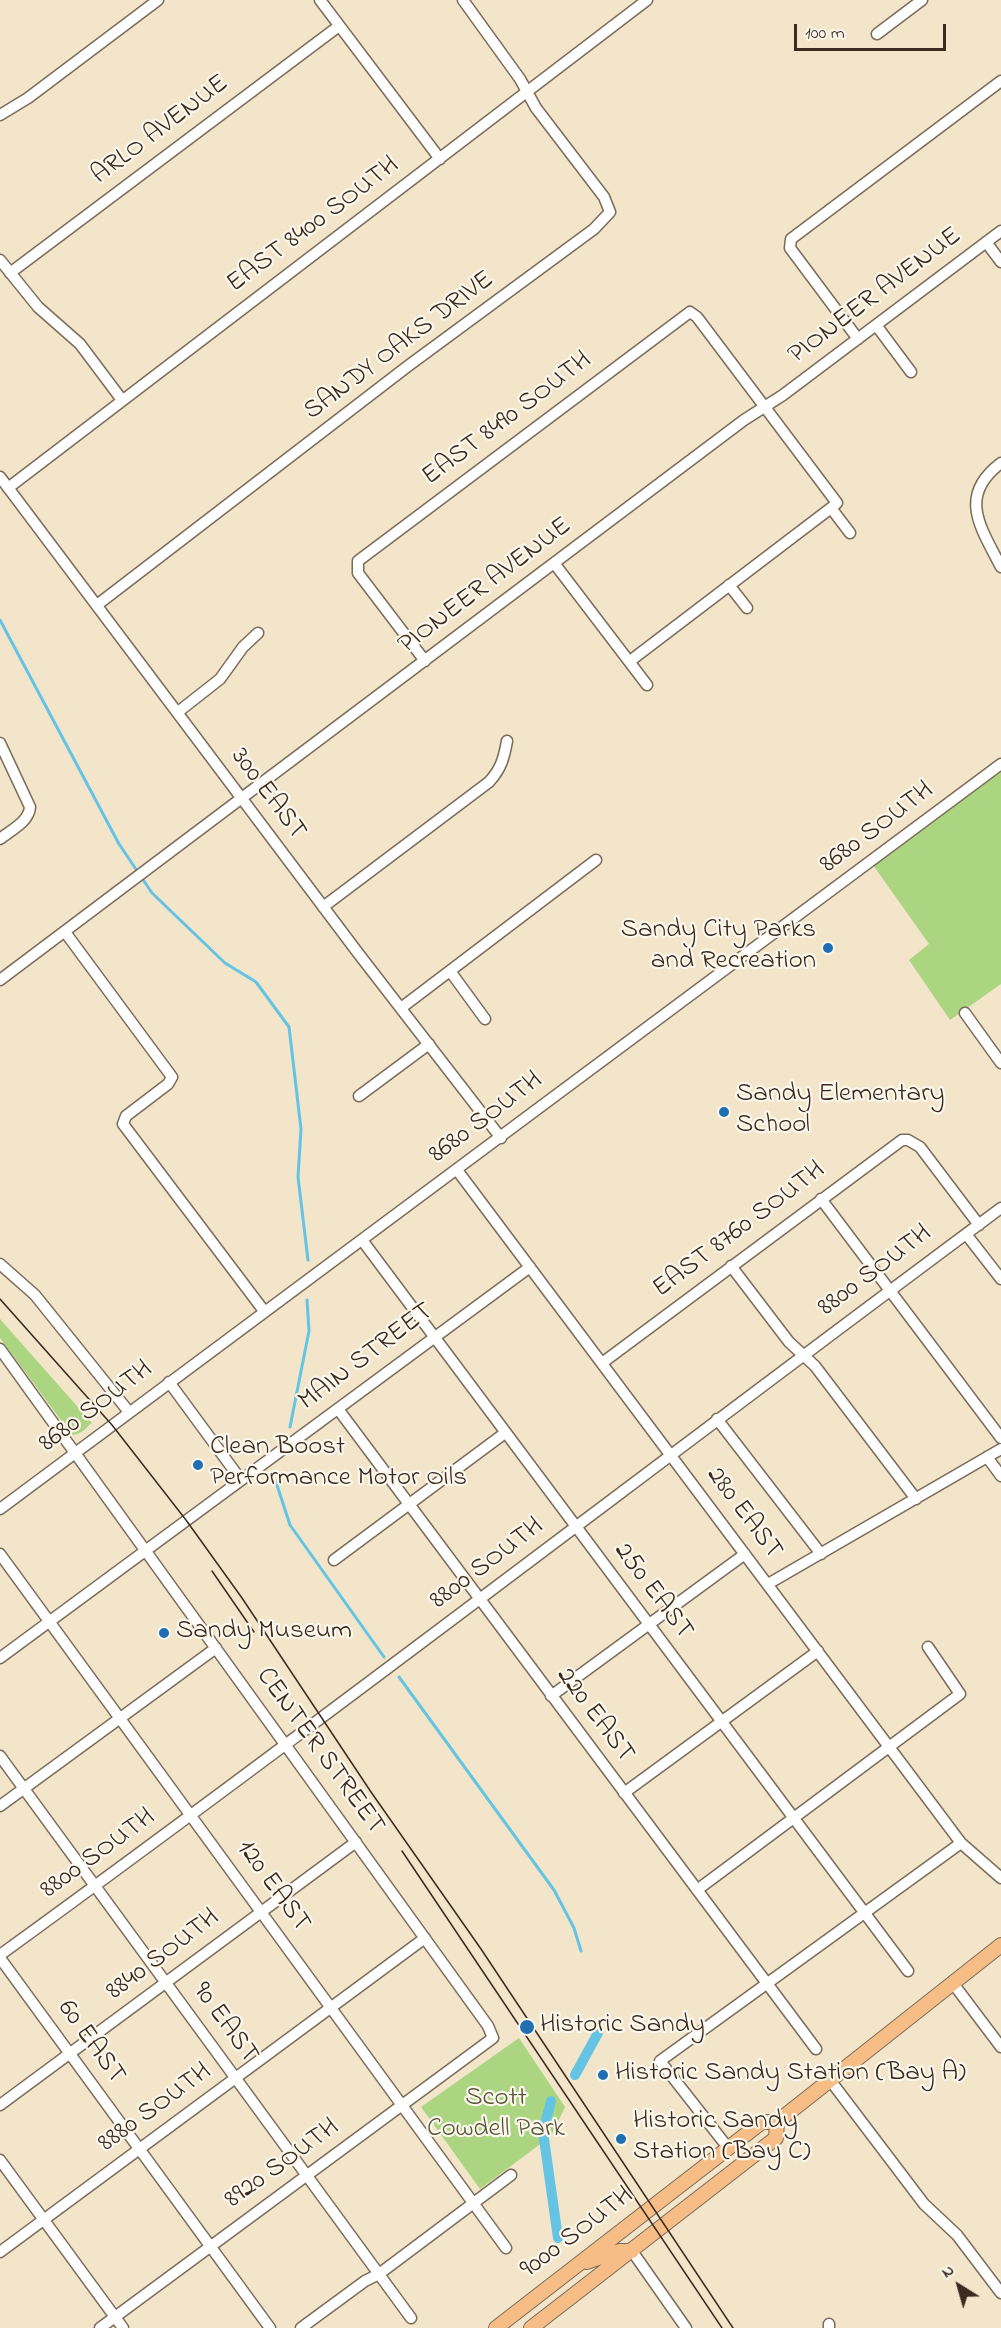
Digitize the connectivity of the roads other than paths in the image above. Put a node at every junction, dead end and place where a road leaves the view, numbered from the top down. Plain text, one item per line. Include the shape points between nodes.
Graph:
1 (158, 0) edge
2 (320, 0) edge
3 (463, 0) edge
4 (647, 0) edge
5 (922, 0) edge
6 (634, 4) edge
7 (339, 26) junction
8 (878, 34) dead end
9 (1001, 81) edge
10 (527, 91) junction
11 (0, 115) edge
12 (440, 159) junction
13 (1001, 231) edge
14 (986, 242) junction
15 (0, 260) edge
16 (1001, 262) edge
17 (10, 273) junction
18 (876, 325) junction
19 (858, 339) junction
20 (911, 372) dead end
21 (122, 400) junction
22 (765, 407) junction
23 (1001, 463) edge
24 (0, 477) edge
25 (8, 488) junction
26 (831, 508) junction
27 (850, 533) dead end
28 (554, 563) junction
29 (1001, 567) edge
30 (729, 585) junction
31 (97, 605) junction
32 (747, 608) dead end
33 (258, 633) dead end
34 (425, 661) junction
35 (630, 661) junction
36 (647, 685) dead end
37 (178, 712) junction
38 (507, 741) dead end
39 (0, 743) edge
40 (1001, 765) edge
41 (242, 800) junction
42 (0, 839) edge
43 (596, 860) dead end
44 (323, 907) junction
45 (65, 932) junction
46 (450, 971) junction
47 (0, 980) edge
48 (400, 1008) junction
49 (964, 1013) dead end
50 (485, 1019) dead end
51 (429, 1044) junction
52 (1001, 1063) edge
53 (359, 1096) dead end
54 (501, 1138) junction
55 (458, 1170) junction
56 (821, 1199) junction
57 (1001, 1208) edge
58 (979, 1224) junction
59 (966, 1234) junction
60 (362, 1240) junction
61 (0, 1264) edge
62 (731, 1266) junction
63 (530, 1267) junction
64 (1001, 1280) edge
65 (890, 1290) junction
66 (264, 1311) junction
67 (434, 1337) junction
68 (804, 1354) junction
69 (2, 1355) edge
70 (602, 1363) junction
71 (169, 1382) junction
72 (338, 1408) junction
73 (129, 1412) junction
74 (717, 1419) junction
75 (505, 1432) junction
76 (1001, 1438) edge
77 (1001, 1449) edge
78 (76, 1452) junction
79 (670, 1454) junction
80 (987, 1457) junction
81 (1001, 1476) edge
82 (241, 1480) junction
83 (916, 1499) junction
84 (409, 1504) junction
85 (0, 1509) edge
86 (576, 1527) junction
87 (146, 1550) junction
88 (0, 1554) edge
89 (745, 1554) junction
90 (821, 1554) junction
91 (334, 1560) dead end
92 (768, 1584) junction
93 (480, 1599) junction
94 (50, 1621) junction
95 (648, 1624) junction
96 (928, 1647) dead end
97 (216, 1648) junction
98 (818, 1652) junction
99 (0, 1658) edge
100 (551, 1695) junction
101 (120, 1718) junction
102 (721, 1722) junction
103 (286, 1746) junction
104 (890, 1747) junction
105 (0, 1756) edge
106 (24, 1789) junction
107 (624, 1793) junction
108 (0, 1806) edge
109 (191, 1815) junction
110 (793, 1818) junction
111 (356, 1842) junction
112 (961, 1843) junction
113 (1001, 1878) edge
114 (95, 1886) junction
115 (697, 1890) junction
116 (262, 1911) junction
117 (864, 1914) junction
118 (425, 1938) junction
119 (1001, 1946) edge
120 (0, 1957) edge
121 (908, 1971) dead end
122 (952, 1982) junction
123 (166, 1983) junction
124 (767, 1983) junction
125 (332, 2007) junction
126 (493, 2038) joint
127 (1001, 2048) edge
128 (816, 2049) dead end
129 (70, 2054) junction
130 (236, 2078) junction
131 (830, 2080) junction
132 (403, 2104) junction
133 (0, 2105) edge
134 (777, 2122) junction
135 (140, 2149) junction
136 (729, 2149) junction
137 (0, 2160) edge
138 (511, 2175) dead end
139 (307, 2176) junction
140 (473, 2204) junction
141 (44, 2220) junction
142 (211, 2246) junction
143 (506, 2248) dead end
144 (632, 2251) junction
145 (0, 2252) edge
146 (576, 2265) junction
147 (379, 2274) junction
148 (1001, 2293) edge
149 (115, 2317) junction
150 (411, 2318) dead end
151 (100, 2328) edge
152 (123, 2328) edge
153 (270, 2328) edge
154 (301, 2328) edge
155 (496, 2328) edge
156 (531, 2328) edge
157 (686, 2328) edge

1 - 11 street
2 - 7 street
3 - 10 street
4 - 6 street, EAST 8400 SOUTH
5 - 8 street
6 - 10 street, EAST 8400 SOUTH
7 - 12 street
7 - 17 street, ARLO AVENUE
9 - 19 street via 791,238 790,248
10 - 12 street, EAST 8400 SOUTH
10 - 31 street, SANDY OAKS DRIVE via 604,197 610,212 606,218
12 - 21 street, EAST 8400 SOUTH
13 - 14 street, PIONEER AVENUE
14 - 16 street
14 - 18 street, PIONEER AVENUE
15 - 17 street
17 - 21 street via 38,307 80,344
18 - 19 street, PIONEER AVENUE
18 - 20 street
19 - 22 street, PIONEER AVENUE
21 - 25 street, EAST 8400 SOUTH
22 - 26 street via 837,503
22 - 28 street, PIONEER AVENUE
22 - 34 street, EAST 8490 SOUTH via 690,312 358,561 358,573
23 - 29 street via 982,482 976,501 977,520
24 - 25 street, 300 EAST
25 - 31 street, 300 EAST
26 - 27 street
26 - 30 street
28 - 34 street, PIONEER AVENUE
28 - 35 street
30 - 32 street
30 - 35 street
31 - 37 street, 300 EAST
33 - 37 street via 220,679
34 - 41 street, PIONEER AVENUE
35 - 36 street
37 - 41 street, 300 EAST
38 - 44 street via 504,759 489,782
39 - 42 street via 28,799 29,814
40 - 54 street, 8680 SOUTH
41 - 44 street, 300 EAST
41 - 45 street, PIONEER AVENUE
43 - 46 street
44 - 48 street, 300 EAST
45 - 47 street, PIONEER AVENUE
45 - 66 street via 172,1077 126,1116 123,1124
46 - 48 street
46 - 50 street
48 - 51 street, 300 EAST
49 - 52 street
51 - 53 street
51 - 54 street, 300 EAST
54 - 55 street, 8680 SOUTH
55 - 60 street, 8680 SOUTH
55 - 63 street, 280 EAST
56 - 58 street, EAST 8760 SOUTH via 895,1143 908,1140 920,1147
56 - 62 street, EAST 8760 SOUTH
56 - 65 street
57 - 58 street, 8800 SOUTH
58 - 59 street, 8800 SOUTH
59 - 64 street
59 - 65 street, 8800 SOUTH
60 - 66 street, 8680 SOUTH
60 - 67 street, 250 EAST
61 - 73 street via 35,1295
62 - 68 street via 789,1342
62 - 70 street, EAST 8760 SOUTH
63 - 67 street, MAIN STREET
63 - 70 street, 280 EAST
65 - 68 street, 8800 SOUTH
65 - 76 street
66 - 71 street, 8680 SOUTH
67 - 72 street, MAIN STREET
67 - 75 street, 250 EAST
68 - 74 street, 8800 SOUTH
68 - 83 street
69 - 78 street, CENTER STREET
70 - 79 street, 280 EAST
71 - 73 street, 8680 SOUTH
71 - 82 street
72 - 82 street, MAIN STREET
72 - 84 street, 220 EAST
73 - 78 street, 8680 SOUTH
74 - 79 street, 8800 SOUTH
74 - 90 street
75 - 84 street
75 - 86 street, 250 EAST
77 - 80 street
78 - 85 street, 8680 SOUTH
78 - 87 street, CENTER STREET
79 - 86 street, 8800 SOUTH
79 - 89 street, 280 EAST
80 - 81 street
80 - 83 street
82 - 87 street, MAIN STREET
83 - 90 street
84 - 91 street
84 - 93 street, 220 EAST
86 - 93 street, 8800 SOUTH
86 - 95 street, 250 EAST
87 - 94 street, MAIN STREET
87 - 97 street, CENTER STREET
88 - 94 street, 120 EAST
89 - 92 street, 280 EAST
89 - 95 street
90 - 92 street
92 - 98 street, 280 EAST
93 - 100 street, 220 EAST
93 - 103 street, 8800 SOUTH
94 - 99 street, MAIN STREET
94 - 101 street, 120 EAST
95 - 100 street
95 - 102 street, 250 EAST
96 - 104 street via 960,1694
97 - 101 street
97 - 103 street, CENTER STREET
98 - 102 street
98 - 104 street, 280 EAST
100 - 107 street, 220 EAST
101 - 106 street
101 - 109 street, 120 EAST
102 - 107 street
102 - 110 street, 250 EAST
103 - 109 street, 8800 SOUTH
103 - 111 street, CENTER STREET
104 - 110 street
104 - 112 street, 280 EAST
105 - 106 street, 90 EAST
106 - 108 street
106 - 114 street, 90 EAST
107 - 115 street, 220 EAST
109 - 114 street, 8800 SOUTH
109 - 116 street, 120 EAST
110 - 115 street
110 - 117 street, 250 EAST
111 - 116 street, 8840 SOUTH
111 - 118 street, CENTER STREET
112 - 113 street, 280 EAST
112 - 117 street
114 - 120 street, 8800 SOUTH
114 - 123 street, 90 EAST
115 - 124 street, 220 EAST
116 - 123 street, 8840 SOUTH
116 - 125 street, 120 EAST
117 - 121 street, 250 EAST
117 - 124 street
118 - 125 street, 8880 SOUTH
118 - 126 street, CENTER STREET
119 - 122 main road, 9000 SOUTH
120 - 129 street, 60 EAST
122 - 127 street
122 - 131 main road, 9000 SOUTH
123 - 129 street, 8840 SOUTH
123 - 130 street, 90 EAST
124 - 128 street, 220 EAST
124 - 136 street via 660,2061
125 - 130 street, 8880 SOUTH
125 - 132 street, 120 EAST
126 - 132 street, 8920 SOUTH
129 - 133 street, 8840 SOUTH
129 - 135 street, 60 EAST
130 - 135 street, 8880 SOUTH
130 - 139 street, 90 EAST
131 - 134 main road, 9000 SOUTH
131 - 148 street via 924,2204 957,2235
132 - 139 street, 8920 SOUTH
132 - 140 street, 120 EAST
134 - 136 main road, 9000 SOUTH via 762,2122
134 - 144 main road, 9000 SOUTH via 776,2138
135 - 141 street, 8880 SOUTH
135 - 142 street, 60 EAST
136 - 146 main road, 9000 SOUTH
137 - 141 street
138 - 140 street
139 - 142 street, 8920 SOUTH
139 - 147 street, 90 EAST
140 - 143 street, 120 EAST
140 - 147 street
141 - 145 street, 8880 SOUTH
141 - 149 street
142 - 149 street, 8920 SOUTH
142 - 153 street, 60 EAST
144 - 146 main road via 619,2251
144 - 156 main road, 9000 SOUTH
144 - 157 street
146 - 155 main road, 9000 SOUTH
147 - 150 street, 90 EAST
147 - 154 street
149 - 151 street, 8920 SOUTH
149 - 152 street

